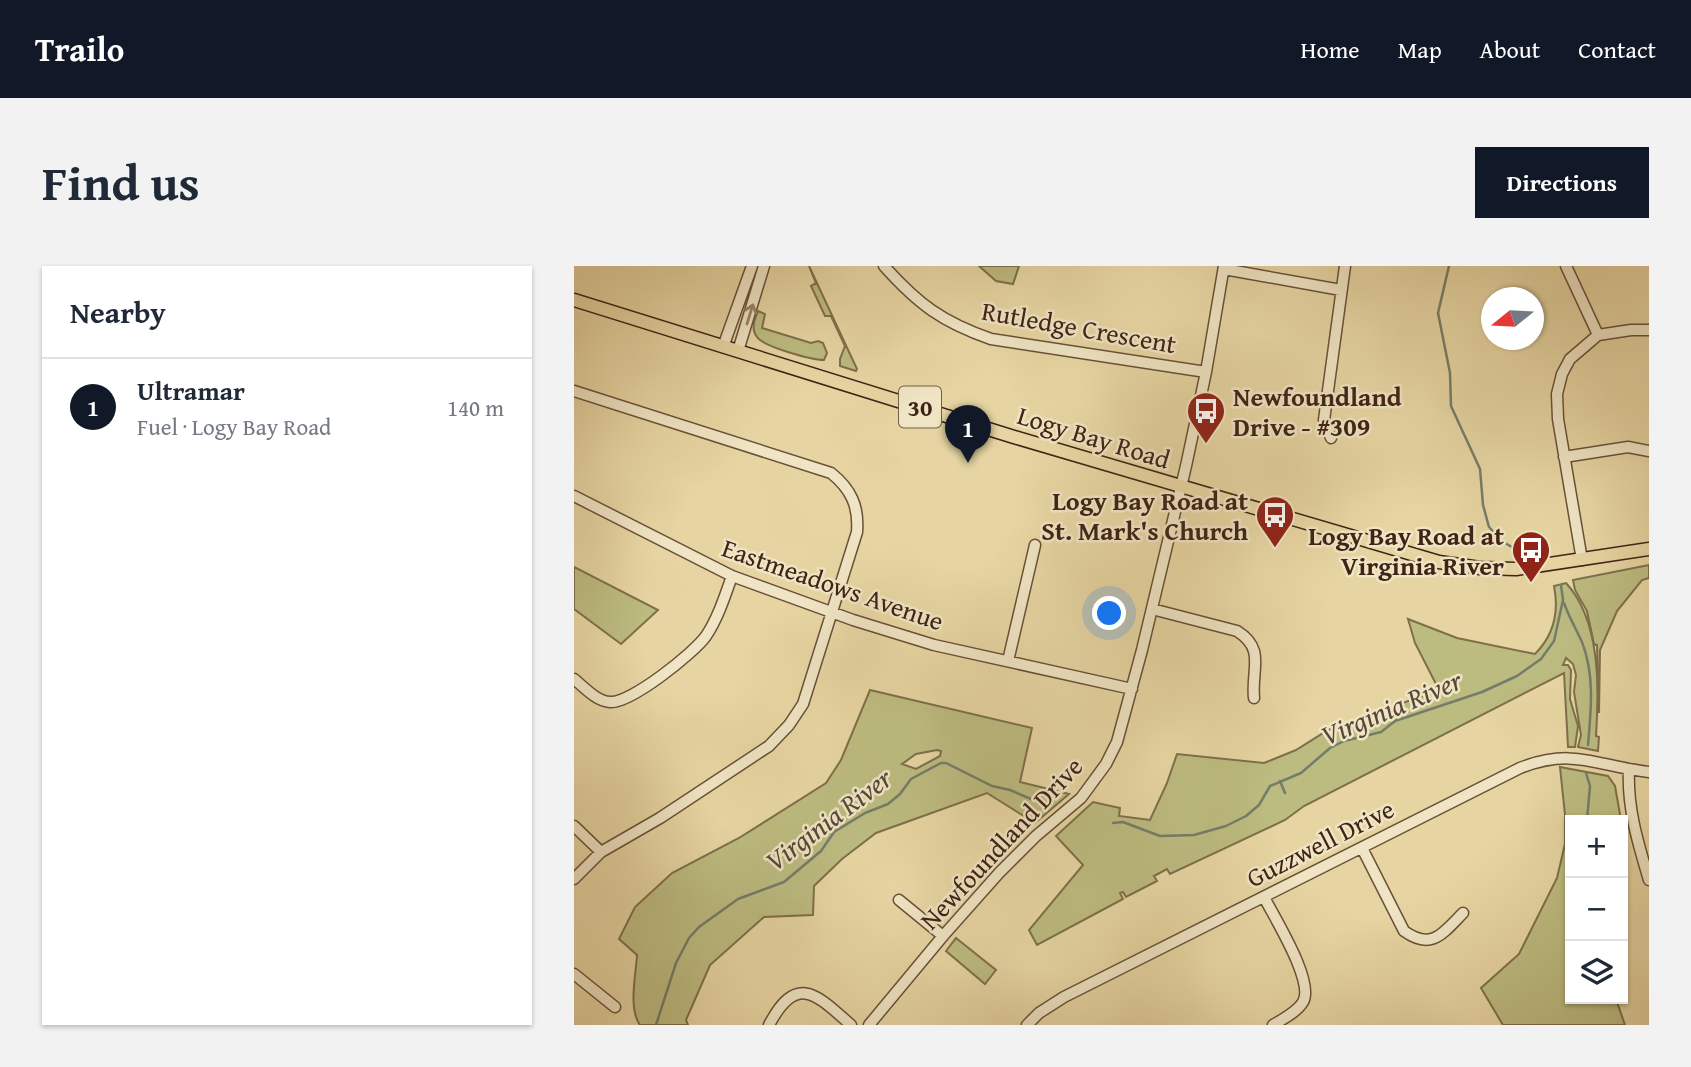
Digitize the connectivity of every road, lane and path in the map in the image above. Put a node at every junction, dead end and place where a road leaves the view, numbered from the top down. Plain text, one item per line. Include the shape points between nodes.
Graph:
1 (752, 266) edge
2 (764, 266) edge
3 (884, 266) edge
4 (1345, 266) edge
5 (1566, 266) edge
6 (1224, 268) edge
7 (1341, 290) junction
8 (574, 300) edge
9 (1649, 330) edge
10 (1598, 335) junction
11 (723, 346) junction
12 (738, 351) junction
13 (1206, 372) junction
14 (574, 391) edge
15 (1331, 438) dead end
16 (1649, 451) edge
17 (1564, 457) junction
18 (1181, 487) junction
19 (574, 496) edge
20 (1035, 545) dead end
21 (1649, 549) edge
22 (1582, 559) junction
23 (732, 576) junction
24 (1152, 609) junction
25 (832, 612) junction
26 (1008, 661) junction
27 (574, 679) edge
28 (1132, 689) junction
29 (1254, 698) dead end
30 (1629, 769) junction
31 (1649, 772) edge
32 (574, 826) edge
33 (1362, 848) junction
34 (601, 852) junction
35 (574, 879) edge
36 (1649, 880) edge
37 (1264, 897) junction
38 (899, 900) dead end
39 (1463, 913) dead end
40 (943, 936) junction
41 (574, 974) edge
42 (615, 1007) dead end
43 (769, 1025) edge
44 (851, 1025) edge
45 (869, 1025) edge
46 (1027, 1025) edge
47 (1273, 1025) edge

1 - 11 street
12 -> 2 street
3 - 13 street, Rutledge Crescent via 919,303 967,331 991,339
4 - 7 street
5 - 10 street
6 - 7 street
6 - 13 street, Newfoundland Drive
7 - 15 street via 1324,420
8 - 11 main road, Logy Bay Road / 30
9 - 10 street
10 - 17 street via 1570,359 1562,374 1557,394
11 - 12 main road, Logy Bay Road / 30
12 - 18 main road, Logy Bay Road / 30
13 - 18 street, Newfoundland Drive
14 - 25 street via 817,468 844,484 854,500 857,532
16 - 17 street via 1628,447
17 - 22 street
18 - 22 main road, Logy Bay Road / 30 via 1432,560 1516,569
18 - 24 street, Newfoundland Drive
19 - 23 street, Eastmeadows Avenue
20 - 26 street
21 - 22 main road, Logy Bay Road / 30
23 - 25 street, Eastmeadows Avenue
23 - 27 street via 706,636 634,694 622,701 603,701
24 - 28 street, Newfoundland Drive
24 - 29 street via 1237,631 1249,639 1255,649
25 - 26 street, Eastmeadows Avenue via 891,633
25 - 34 street via 803,704 782,733 685,802
26 - 28 street, Eastmeadows Avenue
28 - 40 street, Newfoundland Drive via 1116,742 1082,798 1006,865
30 - 31 street, Guzzwell Drive
30 - 33 street, Guzzwell Drive via 1571,757 1539,760
30 - 36 street via 1631,814
32 - 34 street
33 - 37 street, Guzzwell Drive
33 - 39 street via 1404,931 1416,939 1429,941 1443,934
34 - 35 street
37 - 46 street, Guzzwell Drive via 1064,997
37 - 47 street via 1306,988 1298,1009
38 - 40 street
40 - 45 street, Newfoundland Drive
41 - 42 street
43 - 44 street via 779,1006 796,993 810,994

